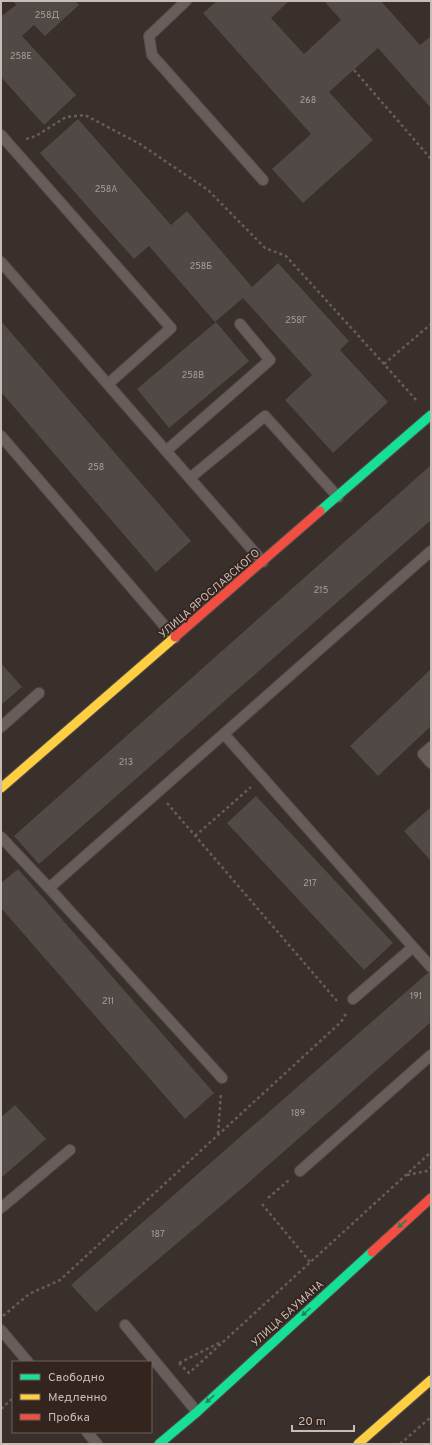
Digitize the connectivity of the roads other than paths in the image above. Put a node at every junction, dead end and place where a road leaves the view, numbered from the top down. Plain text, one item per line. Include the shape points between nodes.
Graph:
1 (186, 1) edge
2 (1, 135) edge
3 (263, 180) dead end
4 (1, 262) edge
5 (240, 324) dead end
6 (108, 384) junction
7 (431, 415) edge
8 (1, 436) edge
9 (166, 451) junction
10 (190, 478) junction
11 (338, 497) junction
12 (431, 551) edge
13 (263, 562) junction
14 (175, 638) junction
15 (39, 693) dead end
16 (1, 727) edge
17 (224, 734) junction
18 (431, 747) edge
19 (431, 763) edge
20 (1, 788) edge
21 (1, 837) edge
22 (49, 888) junction
23 (413, 947) junction
24 (431, 968) edge
25 (353, 999) road end
26 (431, 1055) edge
27 (222, 1078) road end
28 (70, 1150) dead end
29 (300, 1171) road end
30 (431, 1198) edge
31 (1, 1208) edge
32 (125, 1325) dead end
33 (1, 1330) edge
34 (27, 1361) edge
35 (431, 1380) edge
36 (196, 1412) junction
37 (88, 1433) edge
38 (97, 1444) edge
39 (159, 1444) edge
40 (358, 1444) edge

1 - 3 lane via 149,36 152,55
2 - 6 lane via 171,328
4 - 6 lane
5 - 9 lane via 270,360
6 - 9 lane
7 - 11 street, УЛИЦА ЯРОСЛАВСКОГО
8 - 14 lane
9 - 10 lane
10 - 11 lane via 265,416
10 - 13 lane
11 - 13 street, УЛИЦА ЯРОСЛАВСКОГО
12 - 17 lane
13 - 14 street, УЛИЦА ЯРОСЛАВСКОГО
14 - 20 street, УЛИЦА ЯРОСЛАВСКОГО
15 - 16 lane
17 - 22 lane
17 - 23 lane
18 - 19 lane via 423,754
21 - 22 lane
22 - 27 lane
23 - 24 lane
23 - 25 lane
26 - 29 lane
28 - 31 lane
30 -> 36 street, УЛИЦА БАУМАНА
32 - 36 lane
33 - 34 lane
35 - 40 street
36 - 39 street, УЛИЦА БАУМАНА
37 - 38 lane

